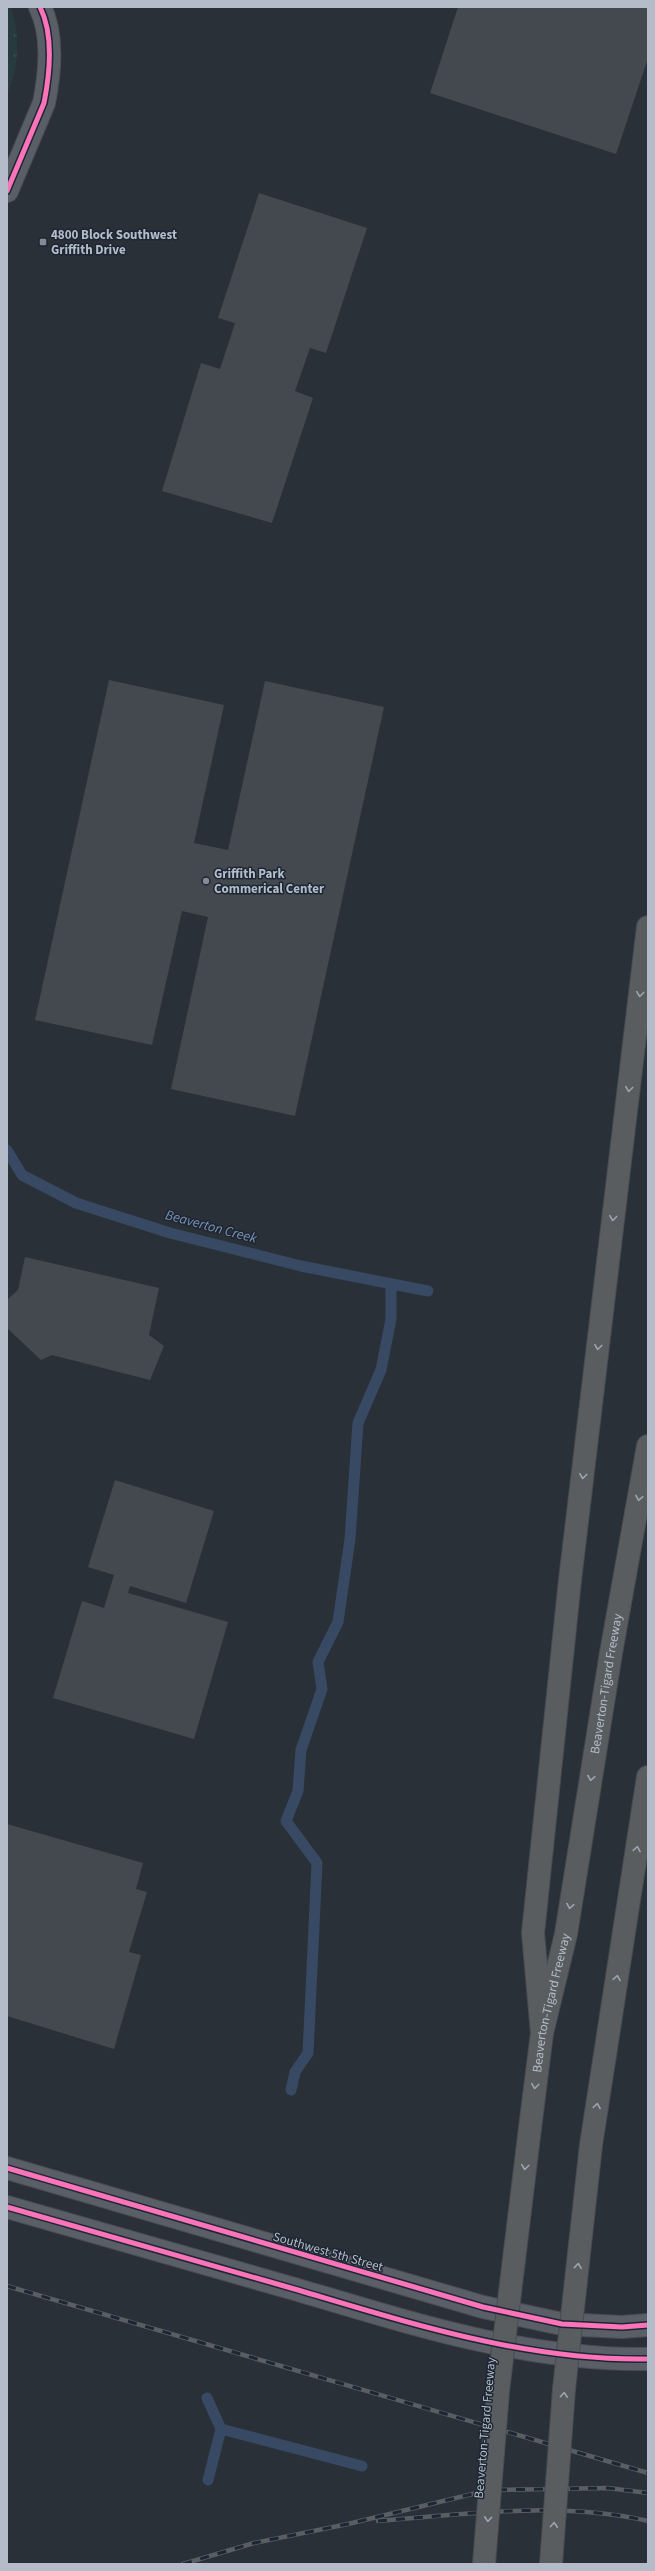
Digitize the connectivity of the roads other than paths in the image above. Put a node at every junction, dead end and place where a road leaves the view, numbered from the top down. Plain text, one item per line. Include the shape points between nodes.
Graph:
1 (40, 7) edge
2 (7, 191) edge
3 (648, 927) edge
4 (648, 1446) edge
5 (648, 1777) edge
6 (542, 2033) junction
7 (7, 2168) edge
8 (7, 2207) edge
9 (648, 2325) edge
10 (648, 2359) edge
11 (484, 2564) edge
12 (551, 2564) edge

1 - 2 street via 48,36 47,87 44,103
3 -> 6 highway via 571,1572 533,1932
4 -> 6 highway, Beaverton-Tigard Freeway via 611,1653 566,1934
12 -> 5 highway, bridge via 564,2389 591,2144
6 -> 11 highway, Beaverton-Tigard Freeway, bridge via 498,2392
7 - 9 street, Southwest 5th Street via 483,2307 562,2324 622,2327
8 - 10 street via 449,2335 505,2347 563,2355

